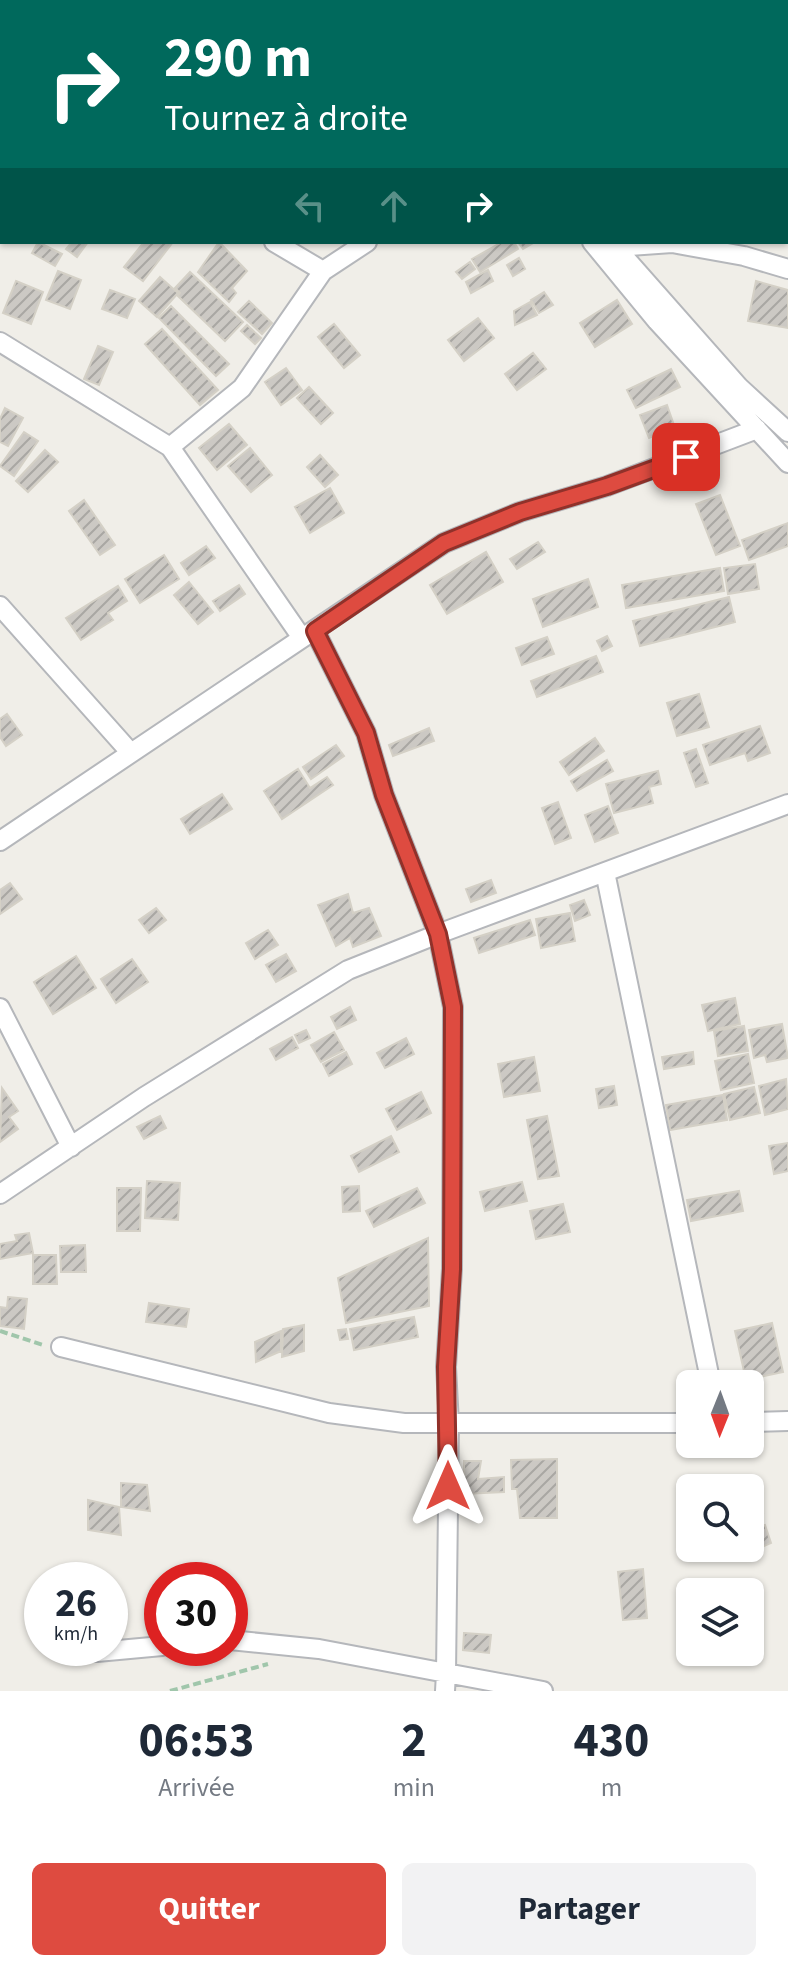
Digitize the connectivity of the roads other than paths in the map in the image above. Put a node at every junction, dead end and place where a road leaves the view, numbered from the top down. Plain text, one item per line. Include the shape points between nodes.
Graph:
1 (277, 244) edge
2 (364, 244) edge
3 (594, 244) edge
4 (613, 244) edge
5 (678, 244) edge
6 (788, 269) edge
7 (323, 271) junction
8 (0, 342) edge
9 (757, 429) junction
10 (788, 432) edge
11 (170, 447) junction
12 (786, 458) edge
13 (0, 606) edge
14 (308, 635) junction
15 (130, 752) junction
16 (788, 804) edge
17 (0, 841) edge
18 (605, 872) junction
19 (438, 934) junction
20 (0, 1008) edge
21 (71, 1147) junction
22 (0, 1194) edge
23 (61, 1347) road end
24 (708, 1370) edge
25 (788, 1421) edge
26 (764, 1422) edge
27 (676, 1423) edge
28 (449, 1424) junction
29 (248, 1642) edge
30 (446, 1682) edge
31 (543, 1691) edge

1 - 7 street
2 - 7 street
3 - 9 street
4 - 10 street via 739,387
5 - 6 street
7 - 11 street via 242,388
8 - 11 street
9 - 12 street
9 - 14 street via 444,543
11 - 14 street
13 - 15 street
14 - 15 street
14 - 19 street via 366,733
15 - 17 street
16 - 18 street
18 - 19 street
18 - 24 street
19 - 21 street via 348,970
19 - 28 street via 453,1007
20 - 21 street
21 - 22 street
23 - 28 street via 329,1413
25 - 26 street
27 - 28 street
28 - 30 street
29 - 30 street via 399,1662
30 - 31 street

